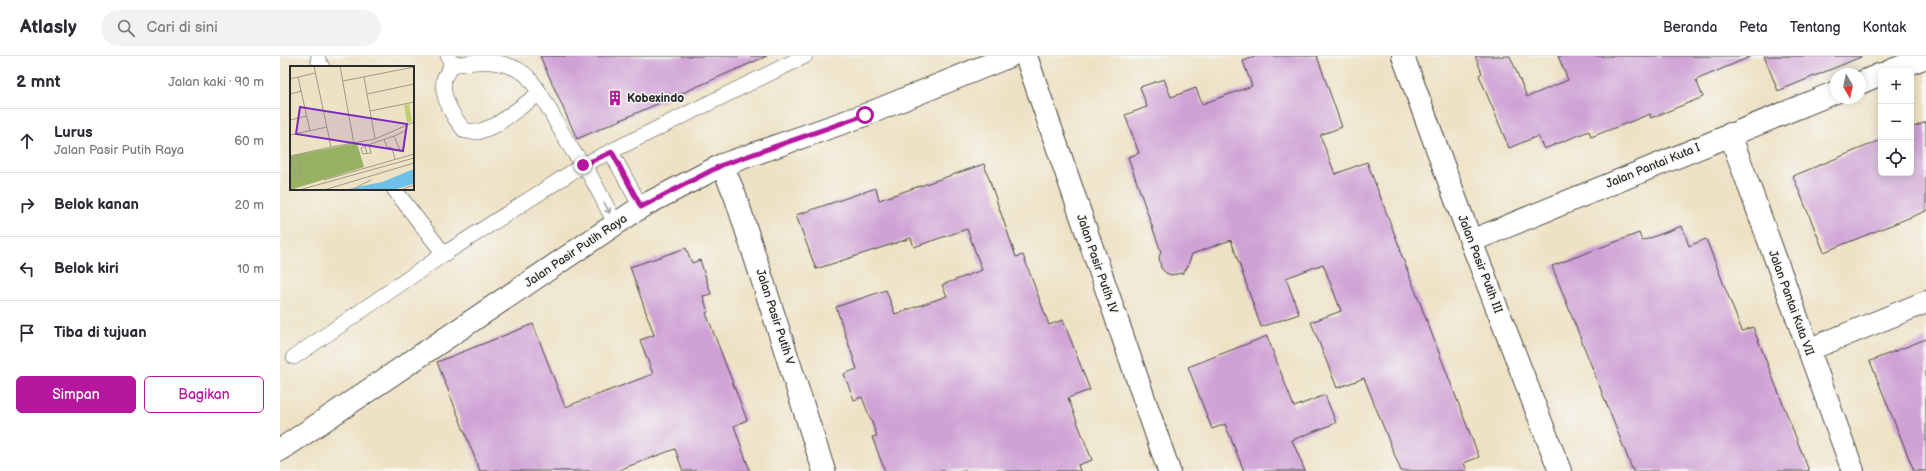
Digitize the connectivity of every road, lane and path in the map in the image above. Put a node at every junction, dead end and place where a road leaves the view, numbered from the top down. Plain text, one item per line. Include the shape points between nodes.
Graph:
1 (1010, 56) edge
2 (1026, 56) edge
3 (1403, 56) edge
4 (797, 57) edge
5 (1926, 57) edge
6 (450, 60) edge
7 (1898, 68) edge
8 (1878, 75) edge
9 (1866, 80) edge
10 (540, 93) junction
11 (1830, 94) edge
12 (1730, 134) junction
13 (612, 152) junction
14 (583, 165) junction
15 (722, 165) junction
16 (395, 190) edge
17 (641, 207) junction
18 (616, 224) junction
19 (1471, 241) junction
20 (444, 254) junction
21 (1926, 302) edge
22 (1808, 350) junction
23 (294, 357) dead end
24 (280, 450) edge
25 (824, 471) edge
26 (1169, 471) edge
27 (1560, 471) edge
28 (1853, 471) edge

1 - 15 street, Jalan Pasir Putih Raya via 865,115
2 - 26 street, Jalan Pasir Putih IV
3 - 19 street, Jalan Pasir Putih III
4 - 13 lane
5 - 7 street
6 - 10 lane via 492,61 510,66 524,72
6 - 10 lane via 444,79 446,95 452,114 465,132 478,132 496,125
8 - 9 street
10 - 14 lane via 571,149
11 - 12 street, Jalan Pantai Kuta I
12 - 19 street, Jalan Pantai Kuta I
12 - 22 street, Jalan Pantai Kuta VII
13 - 14 lane
13 - 17 lane
14 -> 18 lane
14 - 20 lane
15 - 17 street, Jalan Pasir Putih Raya
15 - 25 street, Jalan Pasir Putih V via 735,195
16 - 20 lane
17 - 18 street, Jalan Pasir Putih Raya
18 - 24 street, Jalan Pasir Putih Raya
19 - 27 street, Jalan Pasir Putih III
20 - 23 lane
21 - 22 street
22 - 28 street, Jalan Pantai Kuta VII

